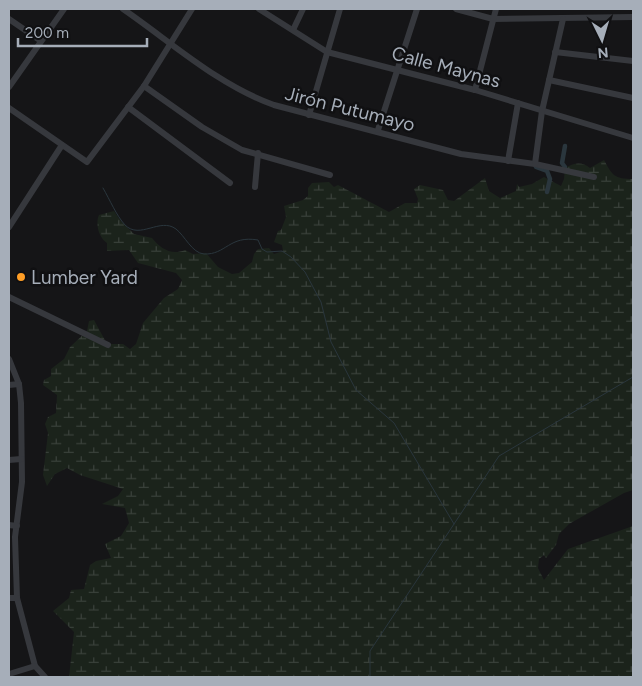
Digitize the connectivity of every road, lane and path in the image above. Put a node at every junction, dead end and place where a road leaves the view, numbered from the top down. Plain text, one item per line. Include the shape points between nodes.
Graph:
1 (64, 9) edge
2 (123, 9) edge
3 (192, 9) edge
4 (258, 9) edge
5 (303, 9) edge
6 (340, 9) edge
7 (417, 9) edge
8 (456, 9) edge
9 (496, 9) edge
10 (465, 10) edge
11 (633, 17) edge
12 (563, 18) junction
13 (9, 19) edge
14 (493, 19) junction
15 (293, 30) junction
16 (41, 40) junction
17 (172, 43) junction
18 (327, 52) junction
19 (556, 52) junction
20 (633, 61) edge
21 (398, 69) junction
22 (549, 80) junction
23 (144, 86) junction
24 (9, 87) edge
25 (475, 90) junction
26 (633, 98) edge
27 (518, 103) junction
28 (128, 107) junction
29 (9, 108) edge
30 (542, 111) junction
31 (309, 115) junction
32 (378, 130) junction
33 (633, 138) edge
34 (62, 145) junction
35 (258, 154) junction
36 (508, 161) junction
37 (535, 164) junction
38 (330, 175) dead end
39 (594, 178) dead end
40 (230, 183) dead end
41 (255, 187) dead end
42 (9, 227) edge
43 (9, 297) edge
44 (108, 345) dead end
45 (9, 359) edge
46 (19, 384) junction
47 (9, 385) edge
48 (21, 459) junction
49 (9, 460) edge
50 (9, 525) edge
51 (17, 526) junction
52 (9, 598) edge
53 (17, 598) junction
54 (35, 666) junction
55 (9, 674) edge
56 (45, 677) edge

1 - 16 street
2 - 17 street, Jirón Putumayo
3 - 17 street
4 - 15 street, Calle Maynas
5 - 15 street
6 - 18 street
7 - 21 street
8 - 10 street
9 - 14 street
10 - 14 street
11 - 12 street
12 - 14 street
12 - 19 street
13 - 16 street
14 - 25 street
15 - 18 street, Calle Maynas
16 - 24 street
17 - 23 street
17 - 31 street, Jirón Putumayo via 223,80 252,96
18 - 21 street, Calle Maynas
18 - 31 street
19 - 20 street
19 - 22 street
21 - 25 street, Calle Maynas
21 - 32 street
22 - 26 street
22 - 30 street
23 - 28 street
23 - 35 street via 202,127 242,150
25 - 27 street, Calle Maynas
27 - 30 street, Calle Maynas
27 - 36 street
28 - 34 street via 87,162
28 - 40 street
29 - 34 street
30 - 33 street, Calle Maynas
30 - 37 street
31 - 32 street, Jirón Putumayo
32 - 36 street, Jirón Putumayo via 461,154
34 - 42 street
35 - 38 street
35 - 41 street
36 - 37 street, Jirón Putumayo
37 - 39 street, Jirón Putumayo
43 - 44 street
45 - 46 street
46 - 47 street
46 - 48 street
48 - 49 street
48 - 51 street
50 - 51 street
51 - 53 street
52 - 53 street
53 - 54 street
54 - 55 street
54 - 56 street

